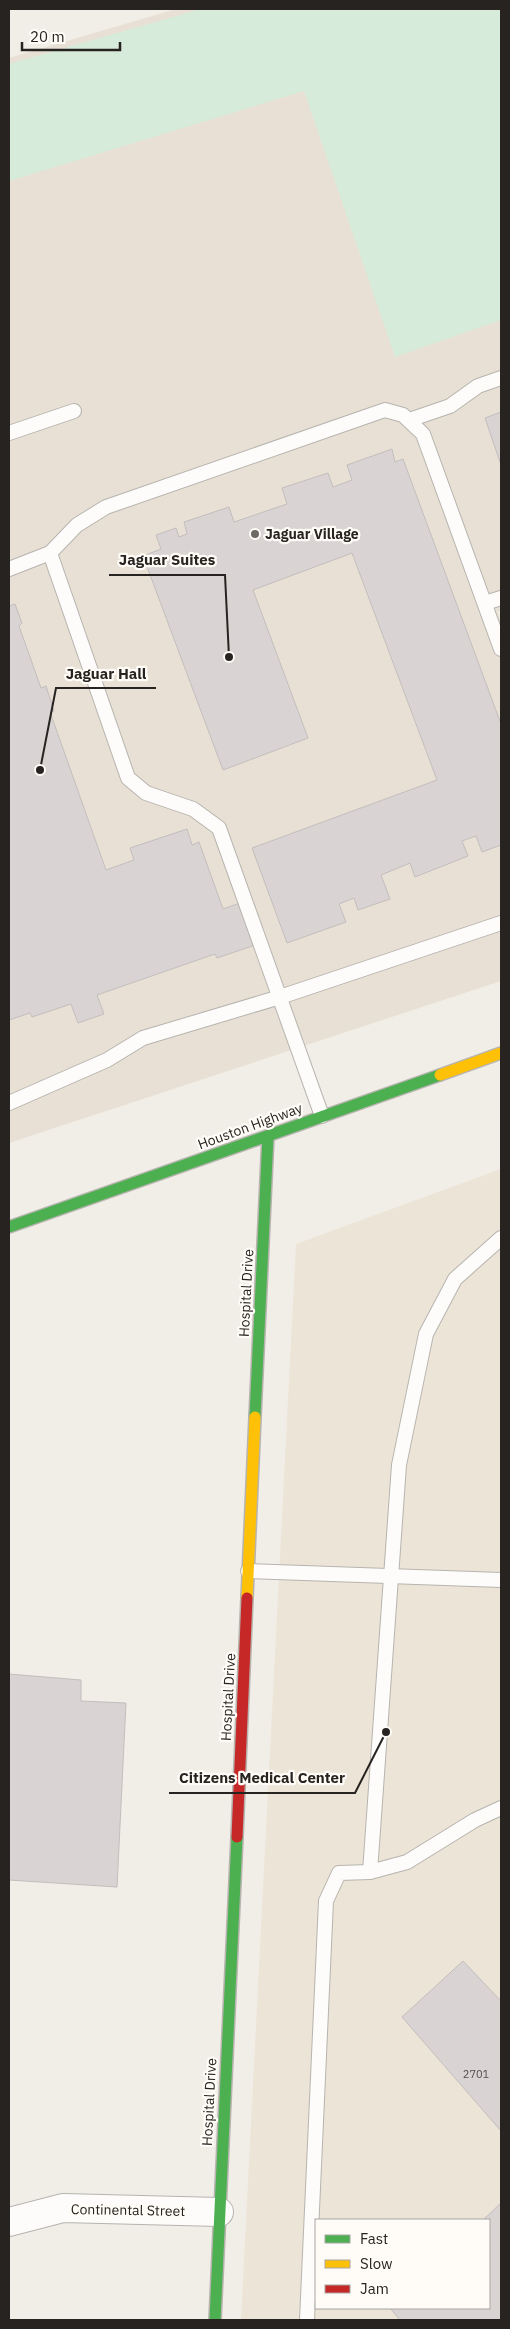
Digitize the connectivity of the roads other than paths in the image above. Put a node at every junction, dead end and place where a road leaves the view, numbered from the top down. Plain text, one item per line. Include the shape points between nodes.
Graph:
1 (501, 378) edge
2 (74, 411) dead end
3 (409, 420) junction
4 (9, 433) edge
5 (50, 553) junction
6 (9, 568) edge
7 (501, 598) edge
8 (485, 603) junction
9 (501, 649) edge
10 (501, 923) edge
11 (280, 997) junction
12 (501, 1053) edge
13 (9, 1103) edge
14 (322, 1116) junction
15 (268, 1136) junction
16 (9, 1227) edge
17 (501, 1238) edge
18 (248, 1570) junction
19 (392, 1576) junction
20 (501, 1580) edge
21 (501, 1808) edge
22 (370, 1872) junction
23 (219, 2212) junction
24 (9, 2222) edge
25 (214, 2320) edge
26 (307, 2320) edge

1 - 3 lane via 478,386 450,406
2 - 4 lane
3 - 5 lane via 384,410 106,507 76,525
3 - 8 lane via 423,434
5 - 6 lane
5 - 11 lane via 128,778 146,793 193,808 219,828
7 - 8 lane
8 - 9 lane
10 - 11 lane
11 - 13 lane via 143,1038 106,1060
11 - 14 lane
12 - 14 street, Houston Highway
14 - 15 street, Houston Highway
15 - 16 street, Houston Highway
15 - 18 street, Hospital Drive
17 - 19 lane via 455,1279 426,1334 398,1465
18 - 19 lane
18 - 23 street, Hospital Drive
19 - 20 lane
19 - 22 lane
21 - 22 lane via 475,1820 407,1862
22 - 26 lane via 339,1873 326,1901
23 - 24 street, Continental Street via 63,2208
23 - 25 street, Hospital Drive

